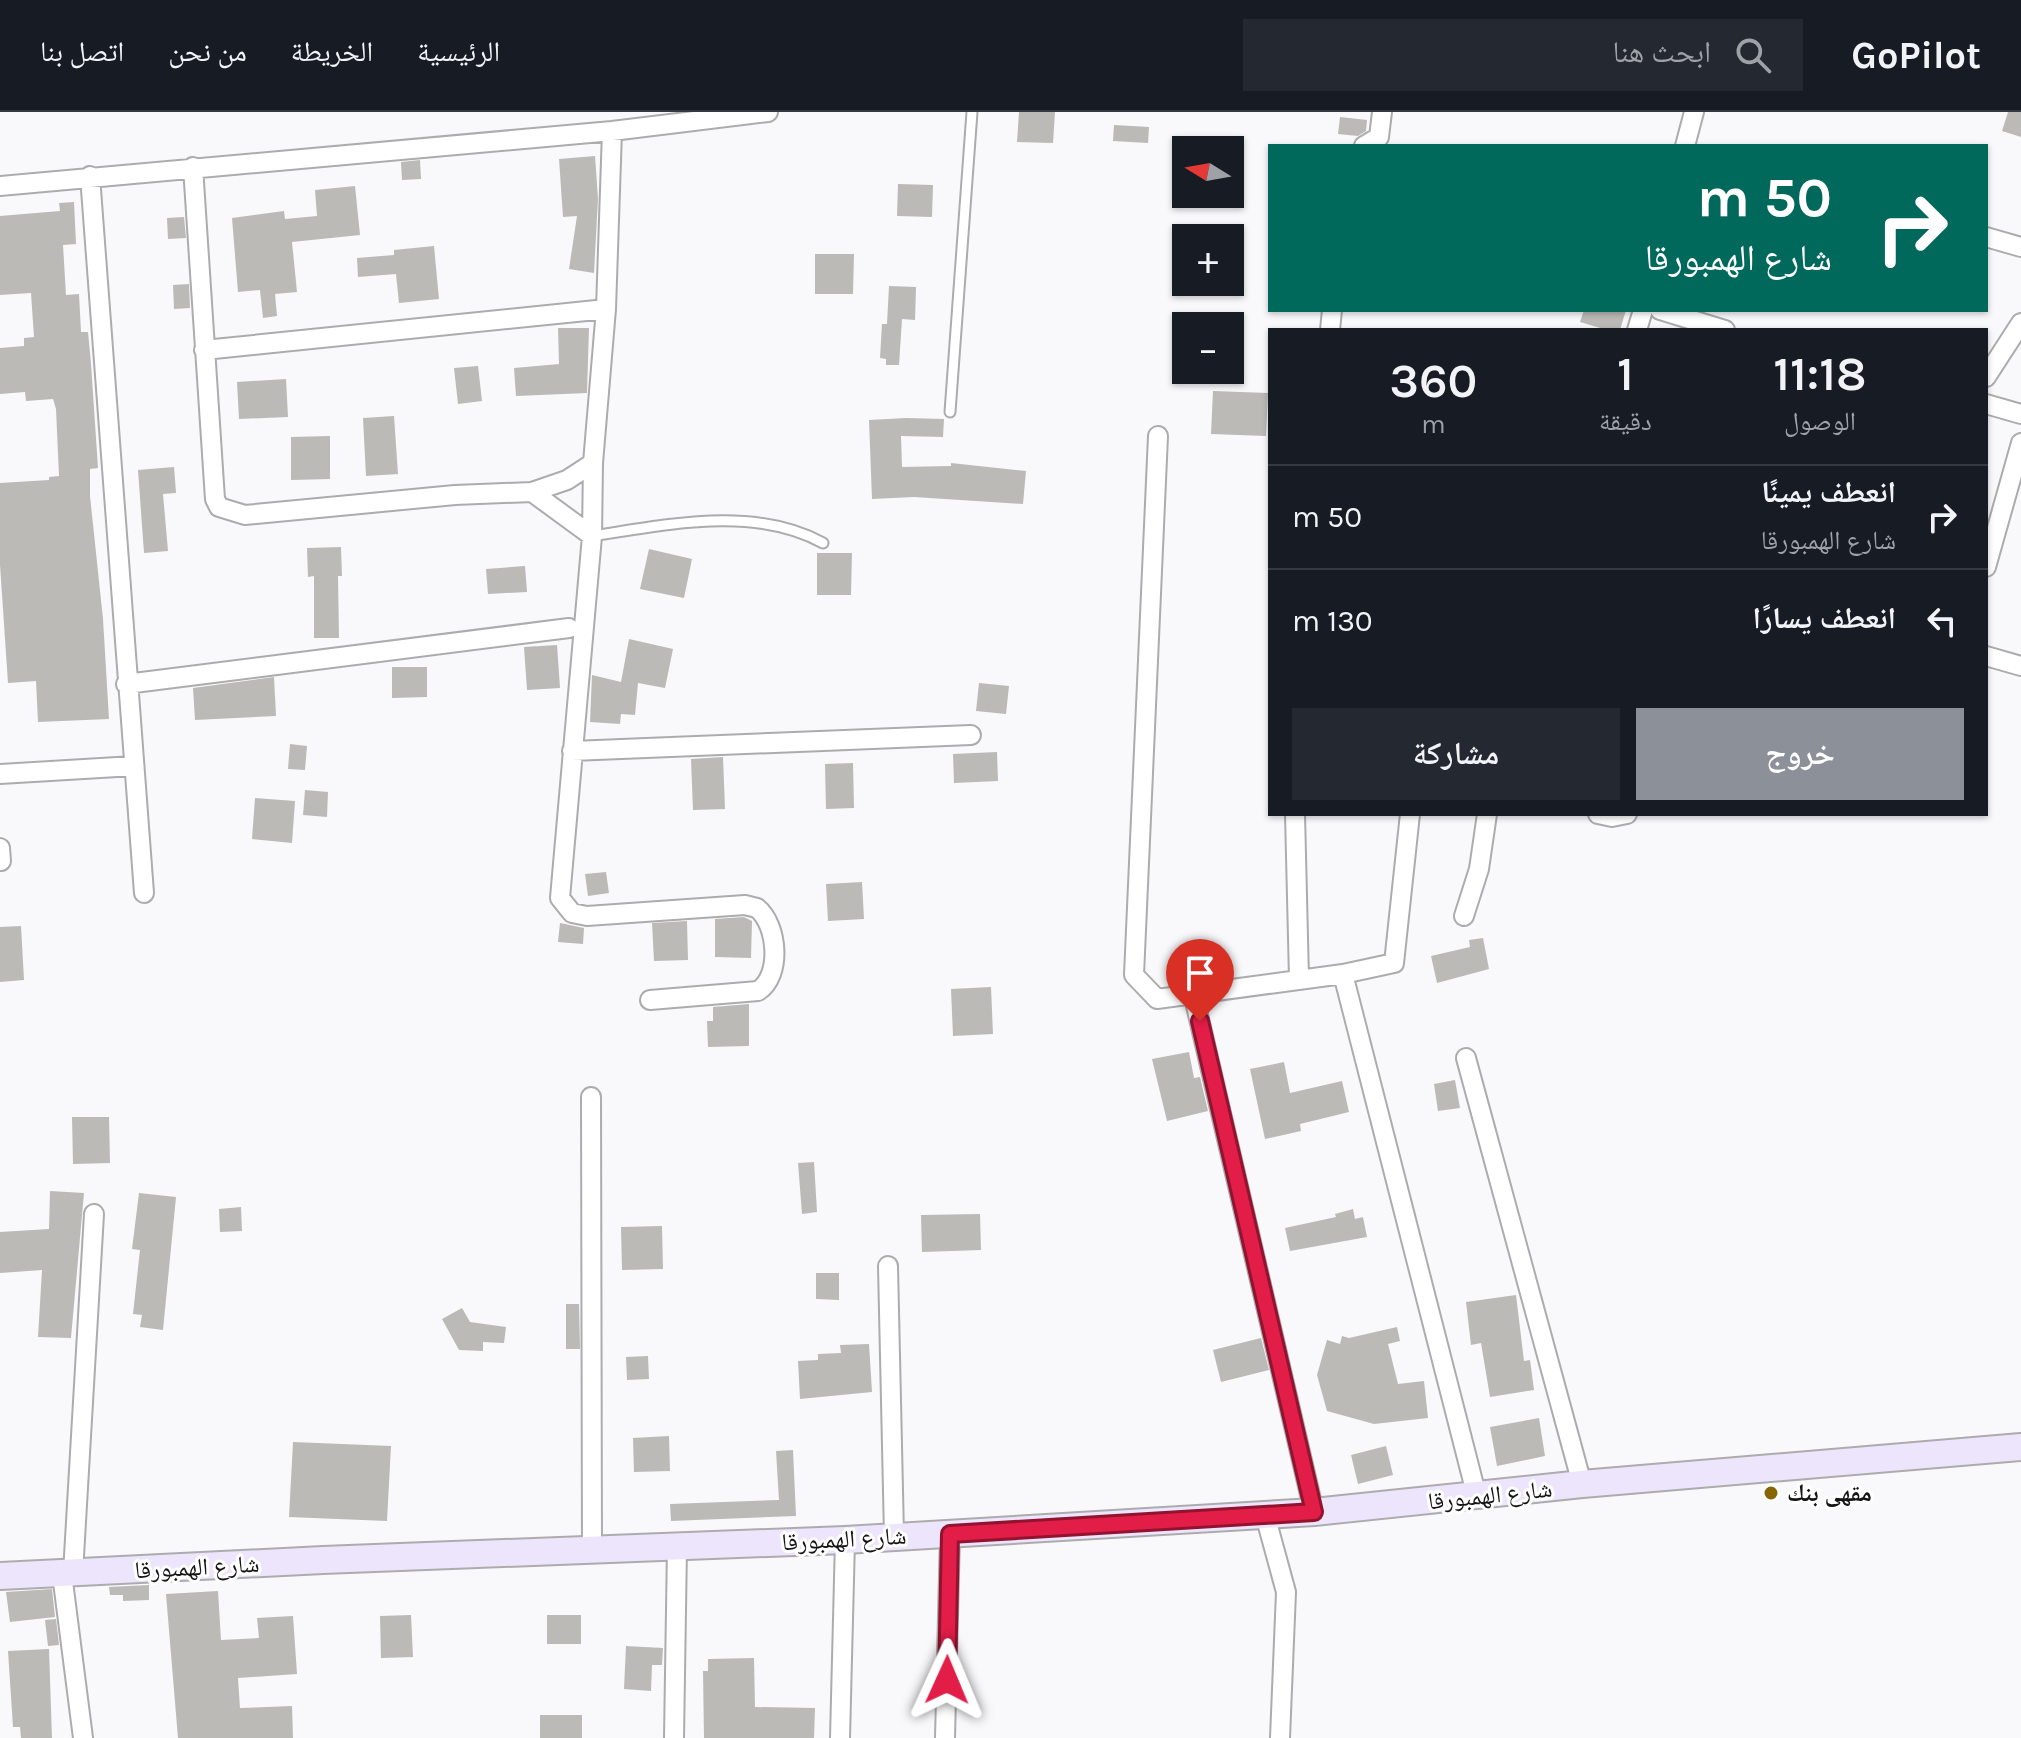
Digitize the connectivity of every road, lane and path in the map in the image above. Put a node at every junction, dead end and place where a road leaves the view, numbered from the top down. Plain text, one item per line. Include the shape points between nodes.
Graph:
1 (768, 112) edge
2 (972, 112) edge
3 (1382, 112) edge
4 (1694, 112) edge
5 (699, 115) edge
6 (612, 131) junction
7 (1367, 144) edge
8 (1686, 144) edge
9 (193, 167) junction
10 (90, 176) junction
11 (0, 186) edge
12 (1988, 238) edge
13 (2021, 247) edge
14 (606, 309) junction
15 (1666, 312) edge
16 (2021, 323) edge
17 (1718, 328) edge
18 (204, 350) junction
19 (1988, 374) edge
20 (1988, 405) edge
21 (950, 412) dead end
22 (2021, 414) edge
23 (1158, 436) dead end
24 (2021, 443) edge
25 (593, 463) junction
26 (532, 492) junction
27 (592, 536) junction
28 (823, 543) dead end
29 (1988, 560) edge
30 (569, 628) dead end
31 (1988, 657) edge
32 (2021, 666) edge
33 (126, 684) junction
34 (971, 735) dead end
35 (572, 751) junction
36 (134, 766) junction
37 (0, 774) edge
38 (1295, 816) edge
39 (1410, 816) edge
40 (1487, 816) edge
41 (0, 848) edge
42 (1, 861) edge
43 (144, 893) dead end
44 (1464, 916) dead end
45 (1343, 974) junction
46 (1299, 979) junction
47 (1193, 993) junction
48 (650, 1000) dead end
49 (1466, 1058) dead end
50 (591, 1097) dead end
51 (94, 1214) dead end
52 (888, 1266) dead end
53 (2021, 1447) edge
54 (1582, 1484) junction
55 (1477, 1497) junction
56 (1314, 1512) junction
57 (1265, 1515) junction
58 (950, 1534) junction
59 (894, 1536) junction
60 (845, 1540) junction
61 (677, 1546) junction
62 (592, 1549) junction
63 (68, 1574) junction
64 (0, 1576) edge
65 (83, 1738) edge
66 (674, 1738) edge
67 (840, 1738) edge
68 (945, 1738) edge
69 (1280, 1738) edge

1 - 5 street
2 - 21 lane
3 - 7 street via 1379,137
4 - 8 street
5 - 6 street
6 - 9 street
6 - 14 street
9 - 10 street
9 - 18 street
10 - 11 street
10 - 33 street
12 - 13 street
14 - 18 street
14 - 25 street
15 - 17 street
16 - 19 street
18 - 26 street via 215,499 229,512 245,515
20 - 22 street
23 - 47 street via 1134,975 1157,999
24 - 29 street
25 - 26 street via 567,480
25 - 27 street
26 - 27 street
27 - 28 lane via 703,522 763,523 802,531
27 - 35 street
30 - 33 street
31 - 32 street
33 - 36 street
34 - 35 street
35 - 48 street via 560,875 564,907 587,916 745,905 757,908 769,925 772,973 758,991
36 - 37 street
36 - 43 street
38 - 46 street
39 - 45 street via 1394,963
40 - 44 street via 1479,869
41 - 42 street
45 - 46 street
45 - 55 street
46 - 47 street
47 - 56 street
49 - 54 street
50 - 62 street
51 - 63 street
52 - 59 street
53 - 54 street, شارع الهمبورقا
54 - 55 street, شارع الهمبورقا
55 - 56 street, شارع الهمبورقا
56 - 57 street, شارع الهمبورقا
57 - 58 street, شارع الهمبورقا
57 - 69 street via 1286,1592
58 - 59 street, شارع الهمبورقا
58 - 68 street
59 - 60 street, شارع الهمبورقا
60 - 61 street, شارع الهمبورقا
60 - 67 street
61 - 62 street, شارع الهمبورقا
61 - 66 street
62 - 63 street, شارع الهمبورقا
63 - 64 street, شارع الهمبورقا
63 - 65 street

